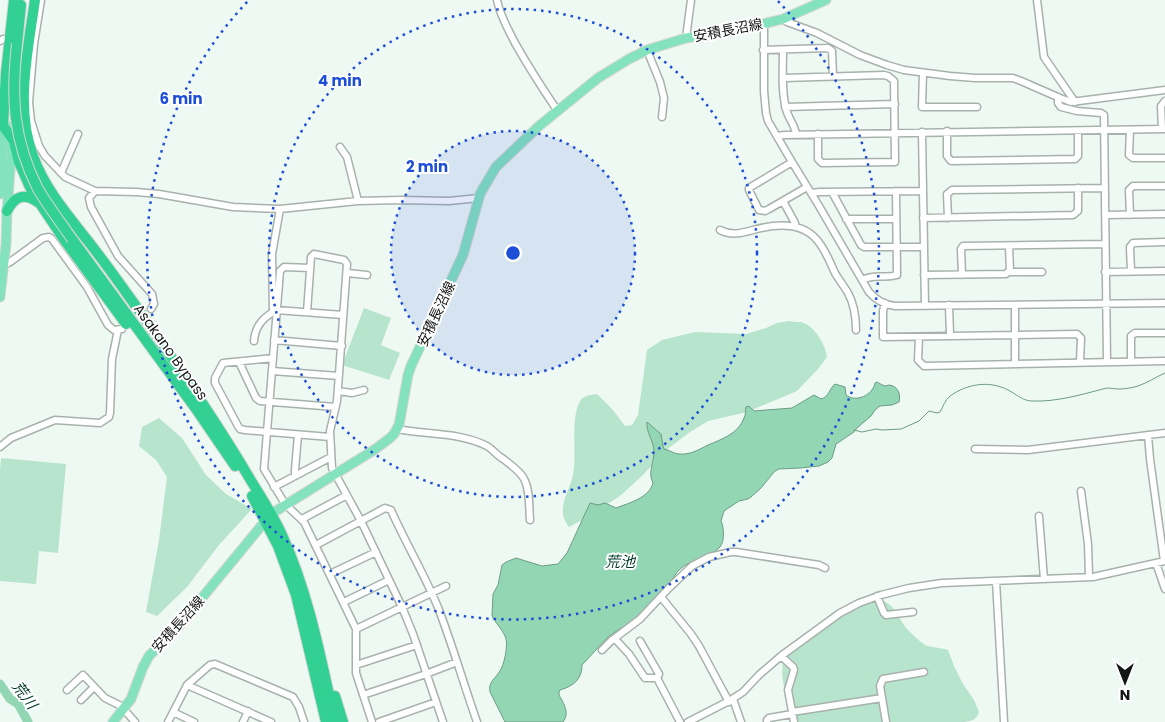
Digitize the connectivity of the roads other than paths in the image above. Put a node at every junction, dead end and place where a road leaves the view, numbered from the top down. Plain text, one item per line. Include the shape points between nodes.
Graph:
1 (14, 0) edge
2 (21, 0) edge
3 (29, 0) edge
4 (35, 0) edge
5 (41, 0) edge
6 (497, 0) edge
7 (691, 0) edge
8 (826, 0) edge
9 (1037, 0) edge
10 (784, 19) junction
11 (764, 24) junction
12 (686, 38) junction
13 (4, 41) edge
14 (647, 50) junction
15 (763, 50) junction
16 (783, 50) junction
17 (923, 73) junction
18 (833, 76) junction
19 (783, 78) junction
20 (2, 85) edge
21 (1165, 90) edge
22 (1058, 97) junction
23 (1165, 101) edge
24 (1074, 102) junction
25 (895, 104) junction
26 (785, 107) junction
27 (977, 107) dead end
28 (557, 110) junction
29 (662, 117) dead end
30 (29, 126) junction
31 (7, 129) edge
32 (1163, 129) edge
33 (1104, 130) junction
34 (1130, 130) junction
35 (947, 131) junction
36 (1078, 131) junction
37 (895, 132) junction
38 (922, 132) junction
39 (78, 134) dead end
40 (796, 134) junction
41 (818, 134) junction
42 (777, 136) junction
43 (340, 147) dead end
44 (1, 149) edge
45 (1165, 158) edge
46 (792, 162) junction
47 (60, 173) junction
48 (1165, 186) edge
49 (1078, 188) junction
50 (1104, 188) junction
51 (809, 190) junction
52 (95, 191) junction
53 (896, 191) junction
54 (923, 191) junction
55 (832, 192) junction
56 (0, 194) edge
57 (479, 198) junction
58 (358, 201) junction
59 (783, 201) junction
60 (40, 203) junction
61 (280, 209) junction
62 (7, 211) junction
63 (1165, 214) edge
64 (1105, 215) junction
65 (1130, 215) junction
66 (923, 218) junction
67 (948, 218) junction
68 (846, 219) junction
69 (896, 219) junction
70 (795, 227) junction
71 (720, 230) dead end
72 (1165, 242) edge
73 (1105, 244) junction
74 (1009, 246) junction
75 (896, 247) junction
76 (924, 247) junction
77 (2, 267) edge
78 (310, 268) junction
79 (1131, 271) junction
80 (1165, 271) edge
81 (1008, 272) junction
82 (1042, 272) dead end
83 (1105, 272) junction
84 (346, 273) junction
85 (367, 275) dead end
86 (924, 275) junction
87 (962, 275) junction
88 (862, 280) junction
89 (0, 297) edge
90 (1165, 302) edge
91 (885, 303) junction
92 (1106, 303) junction
93 (949, 305) junction
94 (1015, 305) junction
95 (925, 306) junction
96 (151, 309) dead end
97 (275, 312) junction
98 (307, 312) junction
99 (343, 315) junction
100 (856, 330) dead end
101 (1165, 333) edge
102 (950, 335) junction
103 (1015, 335) junction
104 (919, 337) junction
105 (274, 340) junction
106 (254, 341) dead end
107 (342, 346) junction
108 (273, 358) junction
109 (1131, 361) junction
110 (1165, 361) edge
111 (239, 362) junction
112 (1080, 362) junction
113 (1107, 362) junction
114 (1016, 364) junction
115 (272, 371) junction
116 (171, 375) junction
117 (339, 376) junction
118 (364, 390) dead end
119 (337, 393) junction
120 (357, 397) dead end
121 (269, 402) junction
122 (335, 407) junction
123 (397, 429) junction
124 (267, 432) junction
125 (1165, 433) edge
126 (298, 435) junction
127 (1148, 435) junction
128 (330, 437) junction
129 (0, 447) edge
130 (975, 449) dead end
131 (331, 457) junction
132 (335, 474) junction
133 (295, 476) junction
134 (274, 487) junction
135 (1081, 491) dead end
136 (347, 495) junction
137 (285, 504) junction
138 (1039, 516) dead end
139 (268, 517) junction
140 (302, 519) junction
141 (530, 520) dead end
142 (361, 521) junction
143 (316, 545) junction
144 (376, 552) junction
145 (1165, 561) edge
146 (1156, 563) junction
147 (825, 568) dead end
148 (330, 574) junction
149 (1089, 577) junction
150 (1044, 579) junction
151 (390, 580) junction
152 (996, 581) junction
153 (446, 586) dead end
154 (1165, 589) edge
155 (431, 593) junction
156 (877, 596) junction
157 (661, 597) junction
158 (344, 602) junction
159 (402, 607) junction
160 (913, 612) dead end
161 (356, 629) junction
162 (306, 634) junction
163 (615, 639) junction
164 (316, 641) junction
165 (640, 641) dead end
166 (417, 645) junction
167 (602, 650) dead end
168 (781, 656) junction
169 (457, 662) junction
170 (356, 665) junction
171 (924, 672) dead end
172 (426, 674) junction
173 (658, 678) junction
174 (188, 685) junction
175 (94, 687) junction
176 (67, 690) dead end
177 (363, 695) junction
178 (882, 698) junction
179 (81, 700) dead end
180 (731, 700) junction
181 (436, 702) junction
182 (124, 709) junction
183 (173, 712) junction
184 (248, 712) junction
185 (792, 713) junction
186 (700, 719) edge
187 (113, 722) edge
188 (135, 722) edge
189 (168, 722) edge
190 (194, 722) edge
191 (243, 722) edge
192 (271, 722) edge
193 (304, 722) edge
194 (320, 722) edge
195 (326, 722) edge
196 (335, 722) edge
197 (343, 722) edge
198 (372, 722) edge
199 (379, 722) edge
200 (444, 722) edge
201 (477, 722) edge
202 (680, 722) edge
203 (688, 722) edge
204 (741, 722) edge
205 (767, 722) edge
206 (794, 722) edge
207 (886, 722) edge
208 (1004, 722) edge

1 - 13 highway
2 - 116 highway, Asakano Bypass, bridge via 13,96 17,128 27,163 39,189 72,239
3 - 31 highway
4 - 30 highway, Asakano Bypass via 23,106
5 - 30 street via 34,44
6 - 28 street via 500,14 517,46
7 - 12 street
8 - 10 main road, 安積長沼線
9 - 24 street via 1044,57
10 - 11 main road, 安積長沼線
10 - 17 street via 872,60 901,70
11 - 12 main road, 安積長沼線
11 - 15 street
12 - 14 main road, 安積長沼線
13 - 20 highway
14 - 28 main road, 安積長沼線 via 598,78
14 - 29 street via 664,98
15 - 16 street
15 - 42 street via 766,113
16 - 18 street via 826,48 832,51
16 - 19 street
17 - 22 street via 1013,78
17 - 27 street via 922,108
18 - 19 street
18 - 25 street via 888,76 894,81
19 - 26 street
20 - 31 highway
21 - 24 street
22 - 24 street
22 - 33 street via 1061,107 1104,115
23 - 32 street via 1161,106
25 - 26 street
25 - 37 street
26 - 40 street
28 - 57 main road, 安積長沼線 via 496,168
30 - 31 street
30 - 47 street via 41,152
30 - 139 highway, Asakano Bypass via 33,157 53,195 146,320 221,430
31 - 44 main road
31 - 60 highway via 26,180
31 - 62 main road via 11,157
32 - 34 street
33 - 34 street
33 - 36 street
33 - 50 street
34 - 45 street via 1129,155 1133,158
35 - 36 street
35 - 36 street via 947,156 951,161 1075,159 1078,156
35 - 38 street
37 - 38 street
37 - 41 street
37 - 41 street via 895,162 822,163 818,159
38 - 54 street
39 - 47 street
40 - 41 street
40 - 42 street
42 - 46 street
43 - 58 street via 347,157
44 - 56 main road
46 - 51 street
46 - 59 street via 749,188 759,210 765,211
47 - 52 street
48 - 65 street via 1133,186 1129,190
49 - 50 street
49 - 67 street via 1078,211 1073,216
49 - 67 street via 952,190 948,194
50 - 64 street
51 - 55 street
51 - 59 street
51 - 88 street
52 - 61 street via 159,194 233,207
52 - 96 street via 90,196 91,207 118,256 152,294 154,304
53 - 54 street
53 - 55 street
53 - 69 street
54 - 66 street
55 - 68 street
57 - 58 street
57 - 123 main road, 安積長沼線 via 462,255 411,366
58 - 61 street
59 - 70 street
60 - 62 highway via 30,197 20,197
60 - 116 highway via 117,312
61 - 97 street via 272,254
62 - 77 main road
63 - 65 street
64 - 65 street
64 - 73 street
66 - 67 street
66 - 76 street
68 - 69 street
68 - 75 street via 864,247
69 - 75 street
70 - 71 street via 772,225 734,234
70 - 100 street via 808,232 821,245 848,292
72 - 79 street via 1133,243 1130,247
73 - 74 street
73 - 83 street
74 - 81 street
74 - 87 street via 963,246
75 - 76 street
75 - 88 street via 897,274
76 - 86 street
77 - 89 main road
77 - 129 street via 43,238 51,238 87,287 108,325 120,330 112,359 110,412 106,419 97,423 55,420 11,438
78 - 84 street via 314,254 344,260
78 - 97 street via 284,266 280,271
78 - 98 street
79 - 80 street
79 - 83 street
81 - 82 street
81 - 87 street
83 - 92 street
84 - 85 street
84 - 99 street
86 - 87 street
86 - 95 street
88 - 91 street via 872,296
90 - 92 street
91 - 95 street
91 - 104 street via 883,337
92 - 94 street
92 - 113 street
93 - 94 street
93 - 95 street
93 - 102 street
94 - 103 street
97 - 98 street
97 - 105 street
97 - 106 street via 263,320
98 - 99 street
99 - 107 street
101 - 109 street via 1135,333 1130,336
102 - 103 street
102 - 104 street
103 - 112 street via 1077,334 1081,338
103 - 114 street
104 - 114 street via 918,360 924,366
105 - 107 street
105 - 108 street
107 - 117 street
108 - 111 street
108 - 115 street
109 - 110 street
109 - 113 street
111 - 121 street via 257,399
111 - 124 street via 224,364 215,383 240,429
112 - 113 street
112 - 114 street
115 - 117 street
115 - 121 street
116 - 139 highway, Asakano Bypass
117 - 119 street
118 - 119 street
119 - 120 street
119 - 122 street
121 - 122 street
121 - 124 street
122 - 128 street
123 - 132 main road, 安積長沼線 via 383,444
123 - 141 street via 457,436 490,448 524,479
124 - 126 street
124 - 134 street via 264,469
125 - 127 street
126 - 128 street
126 - 133 street
127 - 130 street via 1028,450
127 - 145 street
128 - 131 street
131 - 132 street
131 - 133 street
132 - 136 street
132 - 137 main road, 安積長沼線
133 - 134 street
134 - 137 street
135 - 149 street
136 - 140 street
136 - 142 street
137 - 139 main road, 安積長沼線
137 - 140 street
138 - 150 street
139 - 162 highway, Asakano Bypass via 288,569
139 - 164 highway, Asakano Bypass via 282,534 296,570
139 - 182 main road, 安積長沼線 via 174,631 149,656
140 - 143 street
142 - 143 street
142 - 144 street
142 - 155 street via 385,508 392,510
143 - 148 street
144 - 148 street
144 - 151 street
145 - 146 street
146 - 149 street
146 - 154 street
147 - 157 street via 730,552 709,557 692,566
148 - 158 street
149 - 150 street
150 - 152 street
151 - 158 street
151 - 159 street
152 - 156 street via 922,585
152 - 208 street
153 - 155 street
155 - 159 street
155 - 169 street
156 - 160 street via 886,615
156 - 168 street via 840,613
157 - 163 street via 640,620
157 - 180 street via 691,634
158 - 161 street
159 - 161 street
159 - 166 street
161 - 170 street
162 - 194 highway
162 - 195 highway, Asakano Bypass
163 - 167 street
163 - 173 street via 645,678
164 - 196 highway, Asakano Bypass
164 - 197 highway
165 - 173 street via 659,674
166 - 170 street
166 - 172 street
168 - 180 street
168 - 185 street via 794,670 788,690
169 - 172 street
169 - 201 street
170 - 177 street
171 - 178 street via 883,679 880,685
172 - 177 street
172 - 181 street
173 - 202 street
174 - 183 street
174 - 184 street
174 - 193 street via 210,665 216,664 293,697
175 - 176 street via 83,675
175 - 179 street
175 - 182 street via 106,699
177 - 198 street
178 - 185 street
178 - 207 street
180 - 186 street
180 - 204 street
181 - 199 street
181 - 200 street
182 - 187 main road, 安積長沼線
182 - 188 street
183 - 189 street
183 - 190 street
184 - 191 street
184 - 192 street
185 - 205 street via 769,718
185 - 206 street
186 - 203 street

